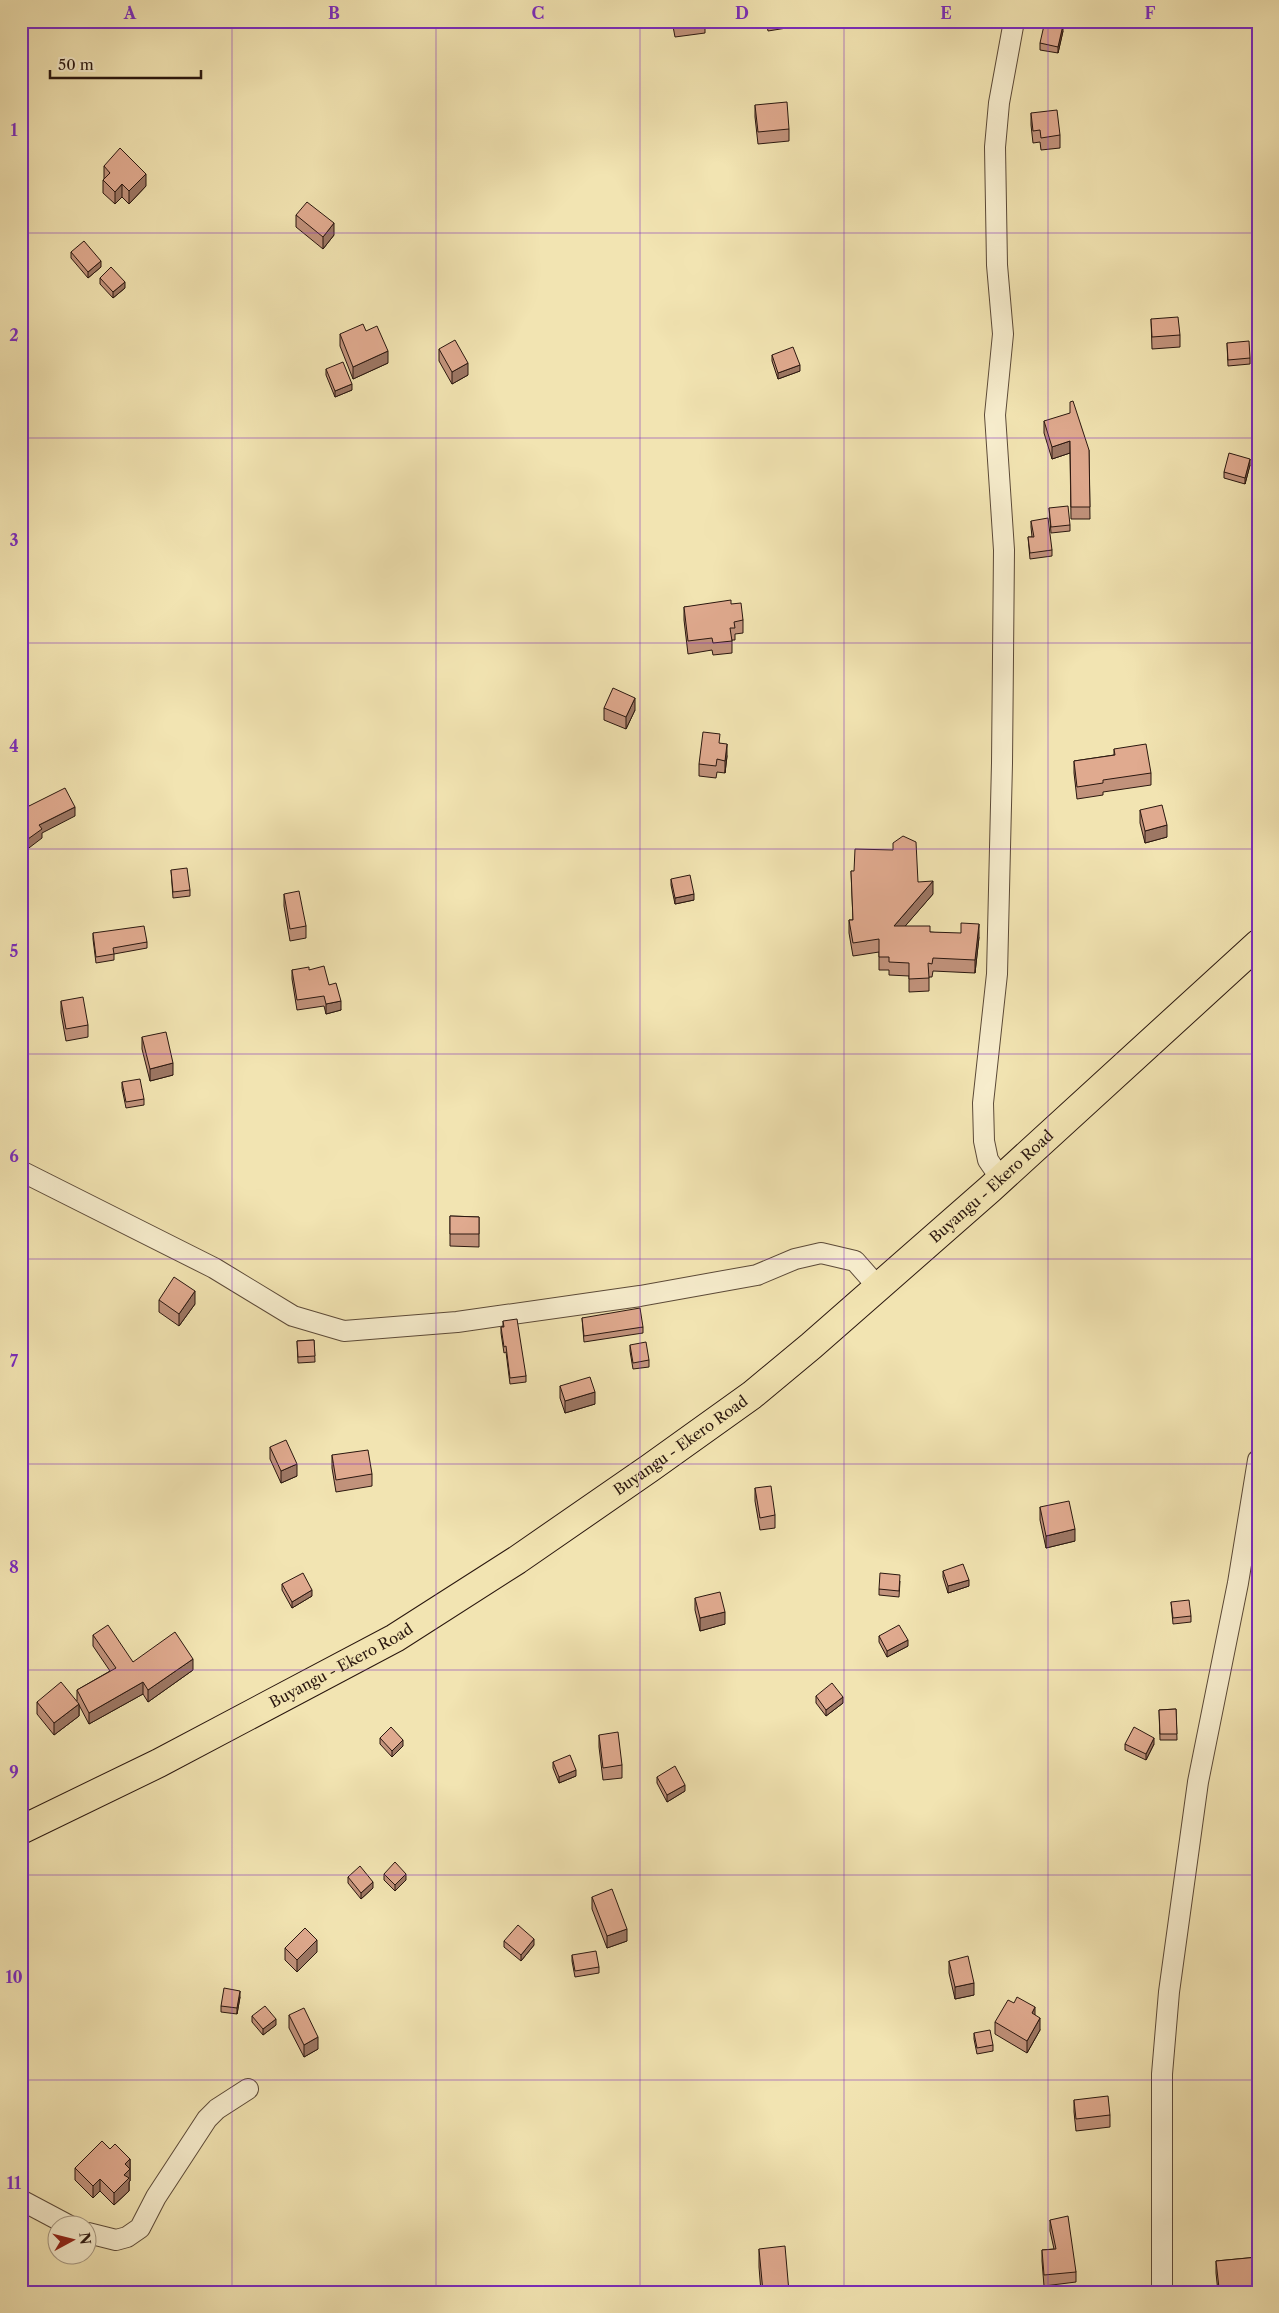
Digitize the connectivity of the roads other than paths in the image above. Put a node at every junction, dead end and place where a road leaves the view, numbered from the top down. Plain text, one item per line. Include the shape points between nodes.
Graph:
1 (1014, 21) edge
2 (1258, 944) edge
3 (21, 1170) edge
4 (1001, 1179) junction
5 (878, 1287) junction
6 (1258, 1460) edge
7 (21, 1830) edge
8 (248, 2089) dead end
9 (21, 2200) edge
10 (51, 2216) edge
11 (98, 2236) edge
12 (1162, 2292) edge

1 - 4 street via 996,147 997,265 1003,334 995,415 1004,550 1002,763 997,974 983,1103 988,1160
2 - 4 main road, Buyangu - Ekero Road
3 - 5 street via 214,1268 292,1316 344,1331 457,1322 640,1296 757,1275 795,1259 821,1253 855,1261
4 - 5 main road, Buyangu - Ekero Road
5 - 7 main road, Buyangu - Ekero Road via 752,1395 517,1560 395,1638 159,1762
6 - 12 street via 1238,1583 1198,1782 1170,1983 1162,2074
8 - 11 street via 207,2119 156,2197 140,2228 128,2237 116,2240
9 - 10 street

